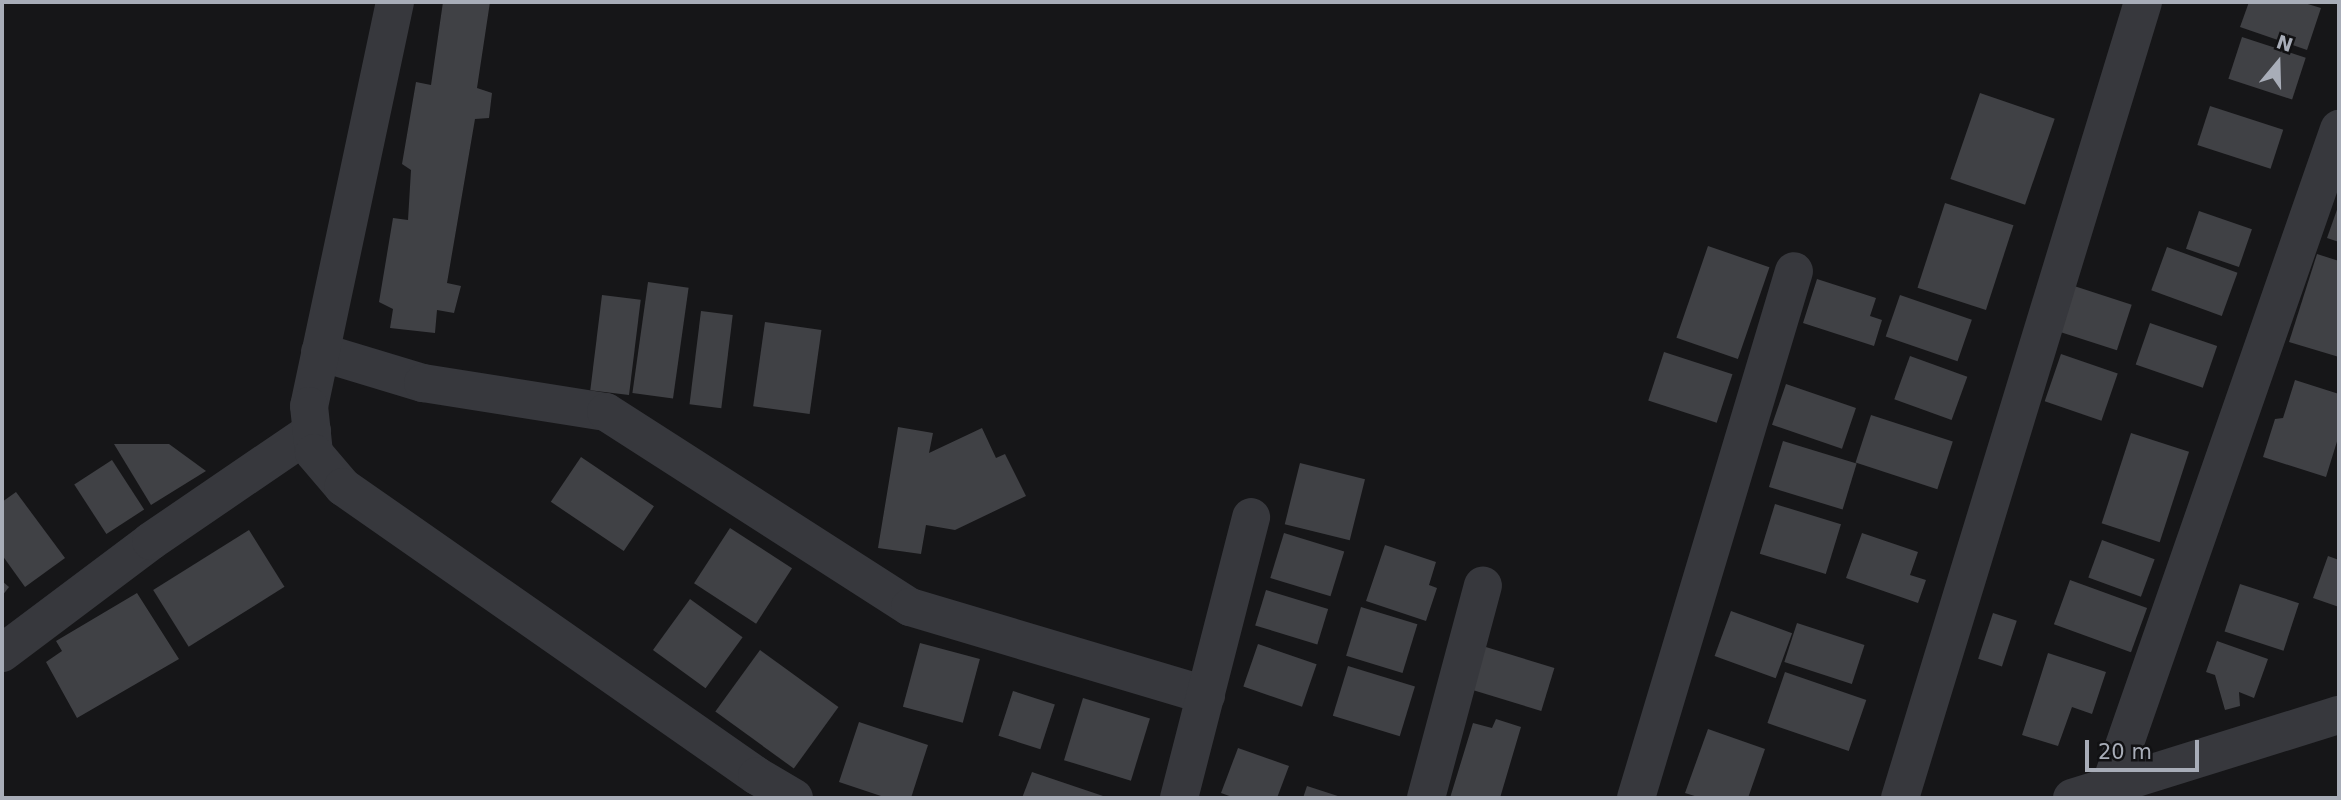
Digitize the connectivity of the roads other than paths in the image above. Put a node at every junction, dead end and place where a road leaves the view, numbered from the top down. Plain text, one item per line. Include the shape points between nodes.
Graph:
1 (395, 2) edge
2 (2143, 2) edge
3 (2339, 129) edge
4 (1794, 271) dead end
5 (320, 352) junction
6 (312, 431) junction
7 (1251, 517) dead end
8 (1483, 585) dead end
9 (2, 653) edge
10 (1206, 695) junction
11 (2339, 715) edge
12 (2110, 786) junction
13 (794, 798) edge
14 (1179, 798) edge
15 (1426, 798) edge
16 (1636, 798) edge
17 (1900, 798) edge
18 (2073, 798) edge

1 - 5 street
2 - 17 street
3 - 12 street
4 - 16 street
5 - 6 street via 309,405
5 - 10 street via 423,383 606,412 910,607
6 - 9 street via 151,541
6 - 13 street via 314,453 343,486
7 - 10 street
8 - 15 street
10 - 14 street
11 - 12 street
12 - 18 street

